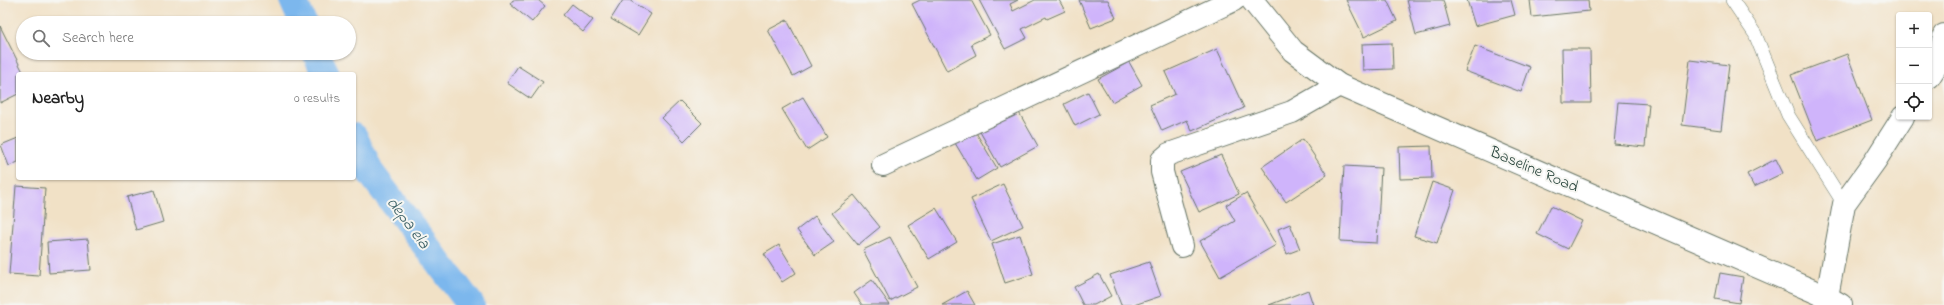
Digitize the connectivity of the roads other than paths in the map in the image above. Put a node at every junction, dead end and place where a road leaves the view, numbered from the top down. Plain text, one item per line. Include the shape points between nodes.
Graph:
1 (1234, 0) edge
2 (1252, 0) edge
3 (1732, 0) edge
4 (1944, 35) edge
5 (1932, 73) edge
6 (1339, 85) junction
7 (1901, 120) edge
8 (883, 165) dead end
9 (1844, 204) junction
10 (1182, 246) dead end
11 (1834, 301) edge

1 - 8 street
2 - 6 street, Baseline Road via 1293,51
3 - 9 lane via 1754,34 1788,114
4 - 5 street via 1938,64
6 - 10 street via 1292,112 1169,154 1162,160 1162,172
6 - 11 street, Baseline Road
7 - 9 street
9 - 11 street

